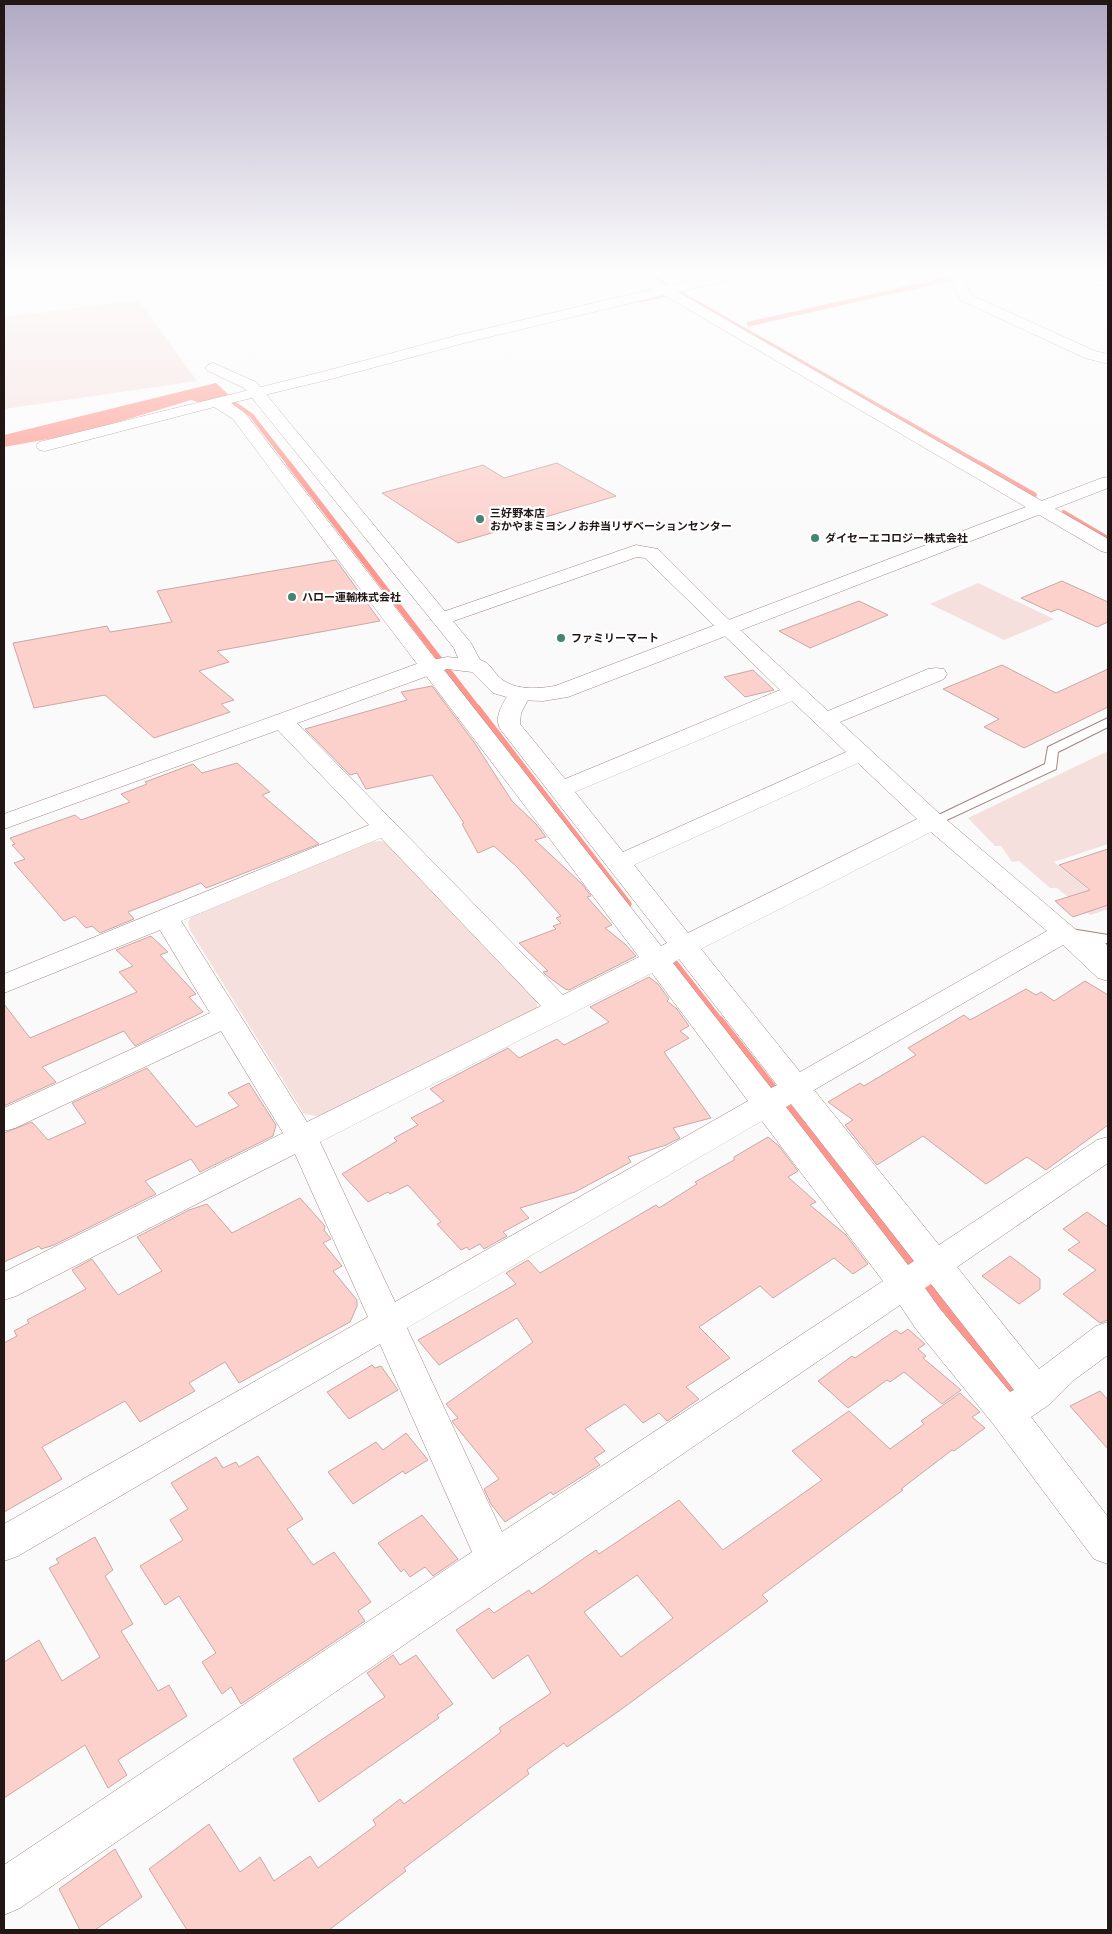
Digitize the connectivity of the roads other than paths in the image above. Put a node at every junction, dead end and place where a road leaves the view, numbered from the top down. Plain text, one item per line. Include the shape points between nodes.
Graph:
1 (363, 365) edge
2 (803, 365) edge
3 (213, 368) dead end
4 (257, 393) junction
5 (226, 400) junction
6 (45, 446) dead end
7 (1108, 482) edge
8 (1041, 506) junction
9 (1108, 547) edge
10 (441, 619) junction
11 (727, 628) junction
12 (471, 664) junction
13 (437, 665) junction
14 (936, 674) dead end
15 (796, 691) junction
16 (520, 694) junction
17 (826, 720) junction
18 (282, 721) junction
19 (1108, 722) edge
20 (862, 753) junction
21 (560, 790) junction
22 (933, 821) junction
23 (4, 822) edge
24 (386, 827) junction
25 (618, 863) junction
26 (166, 918) junction
27 (1076, 934) junction
28 (1108, 939) edge
29 (667, 953) junction
30 (1108, 954) edge
31 (1108, 972) edge
32 (4, 984) edge
33 (558, 1007) junction
34 (228, 1016) junction
35 (779, 1097) junction
36 (4, 1120) edge
37 (301, 1138) junction
38 (1108, 1148) edge
39 (919, 1275) junction
40 (4, 1287) edge
41 (388, 1323) junction
42 (1108, 1336) edge
43 (1021, 1404) junction
44 (4, 1544) edge
45 (1108, 1546) edge
46 (495, 1559) junction
47 (4, 1892) edge

1 - 4 street
2 - 8 street
3 - 4 street via 250,385
4 - 5 street
4 - 10 street
5 - 6 street
5 - 13 street
7 - 8 street
8 - 9 street
8 - 11 street
10 - 11 street via 636,551 651,553
10 - 12 street via 464,647
11 - 15 street
11 - 16 street via 560,692
12 - 13 street
12 - 16 street via 478,666 501,688
13 - 18 street
13 - 29 street
14 - 17 street
15 - 17 street
15 - 21 street
16 - 21 street via 510,713 509,725
17 - 20 street
18 - 23 street
18 - 24 street
19 - 22 lane via 1052,750 1051,766
20 - 22 street
20 - 25 street
21 - 25 street
22 - 27 street
22 - 29 street
24 - 26 street
24 - 33 street
25 - 29 street
26 - 32 street
26 - 34 street
27 - 28 lane
27 - 30 lane
27 - 31 street
27 - 35 street
29 - 33 street
29 - 35 street
33 - 37 street
34 - 36 street
34 - 37 street
35 - 39 street
35 - 41 street
37 - 40 street
37 - 41 street
38 - 39 street
39 - 43 street via 928,1319
39 - 46 street
41 - 44 street
41 - 46 street
42 - 43 street
43 - 45 street
46 - 47 street

